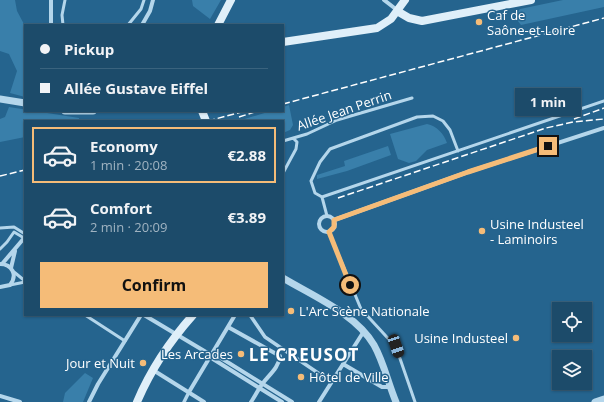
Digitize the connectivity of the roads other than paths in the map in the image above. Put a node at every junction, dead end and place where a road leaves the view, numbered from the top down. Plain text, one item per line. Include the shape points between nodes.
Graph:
1 (51, 0) edge
2 (65, 0) edge
3 (144, 0) edge
4 (153, 0) edge
5 (231, 0) edge
6 (384, 0) edge
7 (405, 0) edge
8 (531, 0) edge
9 (397, 11) junction
10 (51, 24) edge
11 (63, 24) edge
12 (129, 24) edge
13 (143, 24) edge
14 (219, 24) edge
15 (284, 42) edge
16 (412, 98) dead end
17 (0, 99) edge
18 (604, 101) edge
19 (24, 103) edge
20 (604, 128) edge
21 (293, 138) junction
22 (284, 140) edge
23 (458, 151) junction
24 (284, 173) edge
25 (322, 197) junction
26 (327, 216) junction
27 (334, 220) junction
28 (0, 228) edge
29 (329, 232) junction
30 (24, 235) edge
31 (24, 236) edge
32 (24, 237) edge
33 (0, 249) edge
34 (15, 249) junction
35 (1, 264) edge
36 (13, 270) junction
37 (284, 279) edge
38 (24, 281) edge
39 (24, 282) edge
40 (10, 285) junction
41 (2, 288) edge
42 (0, 293) edge
43 (87, 316) edge
44 (140, 316) edge
45 (146, 316) edge
46 (191, 316) edge
47 (234, 316) edge
48 (251, 316) edge
49 (228, 327) junction
50 (364, 331) junction
51 (176, 334) junction
52 (125, 341) junction
53 (284, 349) junction
54 (211, 355) junction
55 (280, 356) junction
56 (343, 364) junction
57 (152, 369) junction
58 (324, 376) dead end
59 (261, 386) junction
60 (390, 387) junction
61 (189, 392) junction
62 (1, 397) edge
63 (604, 399) edge
64 (20, 402) edge
65 (89, 402) edge
66 (137, 402) edge
67 (184, 402) edge
68 (204, 402) edge
69 (251, 402) edge
70 (282, 402) edge
71 (292, 402) edge
72 (319, 402) edge
73 (392, 402) edge
74 (396, 402) edge
75 (416, 402) edge
76 (595, 402) edge

1 - 10 street
2 - 11 lane
3 - 12 lane via 141,9
4 - 13 street
5 - 14 main road
6 - 9 street
7 - 9 main road
8 - 9 main road via 422,22
9 - 15 main road via 391,19 377,28
16 - 21 lane, Allée Jean Perrin via 338,120
17 - 19 street
18 - 23 lane
20 - 27 street via 468,172
21 - 22 lane, Allée Jean Perrin
21 - 24 lane via 297,142 296,149
23 - 25 lane
23 - 25 lane via 450,130 443,121 433,116 417,117 330,149 311,181 315,194
25 - 26 lane
26 - 27 street
26 - 29 street via 320,219 319,226 324,232
27 - 29 street via 334,227
28 - 30 lane via 14,227
29 - 75 lane via 360,309 396,346
31 - 33 lane via 14,232
32 - 34 street
34 - 35 street
34 - 36 street
35 - 36 street
36 - 38 lane
36 - 40 street via 14,279
37 - 50 street via 347,316
39 - 40 lane
40 - 41 street
41 - 42 street
43 - 52 lane
44 - 52 street
45 - 51 street
46 - 51 main road
47 - 49 street
48 - 53 street via 265,337
49 - 54 street
49 - 55 street
50 - 56 street
50 - 60 street via 379,355
51 - 54 street
51 - 57 main road
52 - 65 street
53 - 55 street
53 - 58 street
54 - 59 street via 213,359
54 - 61 street
55 - 59 street via 269,378
56 - 60 street via 382,387
56 - 72 street
57 - 61 street
57 - 66 main road
59 - 69 street
59 - 70 street
59 - 71 street
60 - 73 street
60 - 74 street
61 - 67 street
61 - 68 street
62 - 64 street
63 - 76 street

